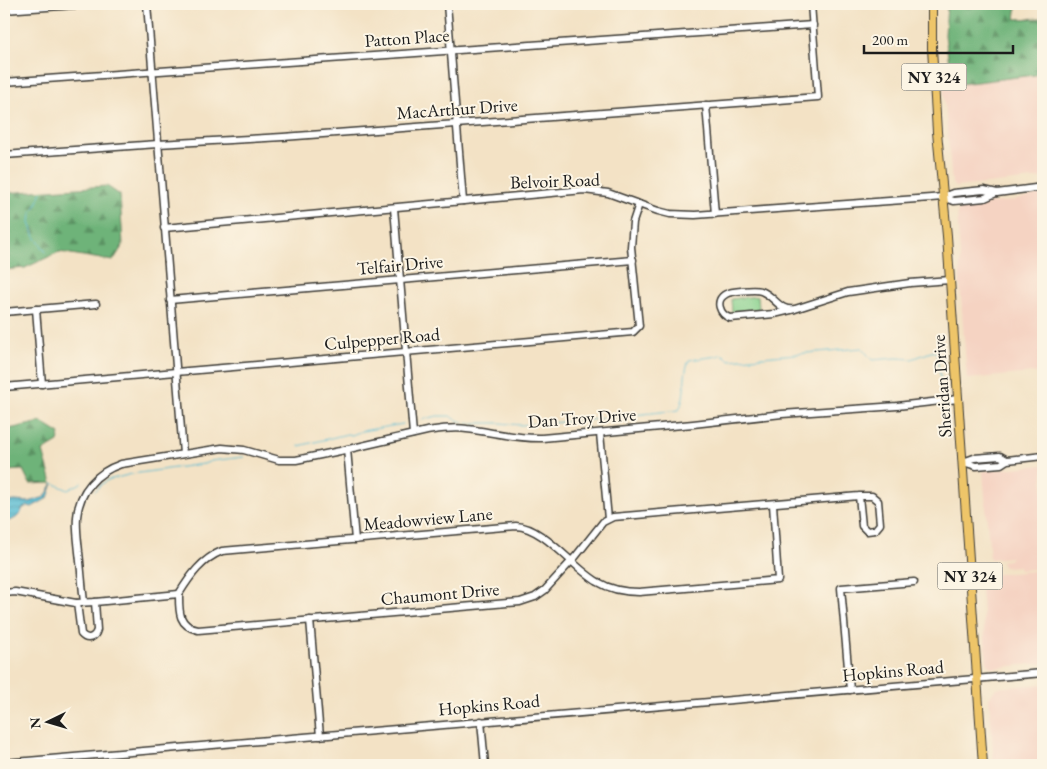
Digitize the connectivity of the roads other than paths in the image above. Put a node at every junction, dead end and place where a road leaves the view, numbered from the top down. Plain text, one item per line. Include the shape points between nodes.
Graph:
1 (90, 4) edge
2 (146, 4) edge
3 (447, 4) edge
4 (811, 4) edge
5 (932, 4) edge
6 (4, 10) edge
7 (813, 25) junction
8 (450, 50) junction
9 (152, 72) junction
10 (4, 82) edge
11 (706, 105) junction
12 (456, 124) junction
13 (158, 144) junction
14 (4, 156) edge
15 (1043, 187) edge
16 (943, 197) junction
17 (463, 201) junction
18 (638, 204) junction
19 (394, 208) junction
20 (715, 214) junction
21 (164, 228) junction
22 (633, 260) junction
23 (400, 280) junction
24 (950, 280) junction
25 (170, 300) junction
26 (96, 304) dead end
27 (36, 309) junction
28 (795, 309) junction
29 (4, 312) edge
30 (406, 351) junction
31 (176, 372) junction
32 (42, 384) junction
33 (4, 387) edge
34 (958, 398) junction
35 (600, 433) junction
36 (413, 434) junction
37 (347, 450) junction
38 (183, 454) junction
39 (1043, 456) edge
40 (963, 462) junction
41 (859, 496) junction
42 (773, 504) junction
43 (608, 519) junction
44 (355, 540) junction
45 (571, 561) junction
46 (914, 582) dead end
47 (4, 593) edge
48 (179, 594) junction
49 (80, 602) junction
50 (95, 602) junction
51 (310, 620) junction
52 (1043, 673) edge
53 (977, 679) junction
54 (850, 690) junction
55 (481, 721) junction
56 (320, 736) junction
57 (4, 763) edge
58 (485, 765) edge
59 (984, 765) edge

1 - 6 street
2 - 9 street
3 - 8 street
4 - 7 street, MacArthur Drive
5 - 16 main road, Sheridan Drive / NY 324 via 933,70
7 - 8 street, Patton Place
7 - 11 street, MacArthur Drive via 818,97
8 - 9 street, Patton Place
8 - 12 street
9 - 10 street, Patton Place
9 - 13 street
11 - 12 street, MacArthur Drive
11 - 20 street
12 - 13 street, MacArthur Drive
12 - 17 street
13 - 14 street, MacArthur Drive
13 - 21 street
15 - 16 street, Belvoir Road via 997,193 986,198 954,201
16 - 20 street, Belvoir Road
16 - 24 main road, Sheridan Drive / NY 324
17 - 18 street, Belvoir Road via 584,190 608,193
17 - 19 street, Belvoir Road
18 - 20 street, Belvoir Road via 670,214
18 - 22 street, Culpepper Road via 632,235
19 - 21 street, Belvoir Road
19 - 23 street
21 - 25 street
22 - 23 street, Telfair Drive
22 - 30 street, Culpepper Road via 639,326 633,332
23 - 25 street, Telfair Drive
23 - 30 street
24 - 28 street via 910,282 848,292
24 - 34 main road, Sheridan Drive / NY 324
25 - 31 street
26 - 27 street
27 - 29 street
27 - 32 street
28 - 28 street via 788,310 757,290 727,293 720,302 722,313 730,318 774,314
30 - 31 street, Culpepper Road
30 - 36 street
31 - 32 street, Culpepper Road
31 - 38 street
32 - 33 street, Culpepper Road
34 - 35 street, Dan Troy Drive
34 - 40 main road, Sheridan Drive / NY 324
35 - 36 street, Dan Troy Drive via 530,438 456,428
35 - 43 street
36 - 37 street, Dan Troy Drive
37 - 38 street, Dan Troy Drive via 296,460 222,448
37 - 44 street
38 - 49 street, Dan Troy Drive via 114,466 90,484 77,518
39 - 40 street via 976,466
40 - 53 main road, Sheridan Drive / NY 324
41 - 41 street via 872,496 878,502 880,524 875,530 867,531 862,526
41 - 42 street
42 - 43 street
42 - 45 street, Meadowview Lane via 778,580 630,592 613,589 592,579
43 - 45 street, Chaumont Drive
44 - 45 street, Meadowview Lane via 522,526 533,530
44 - 48 street, Meadowview Lane via 222,551 199,566
45 - 51 street, Chaumont Drive via 540,594 520,602
46 - 54 street via 841,588
47 - 49 street
48 - 50 street
48 - 51 street, Chaumont Drive via 182,620 198,630
49 - 50 street
49 - 50 street, Dan Troy Drive via 81,634 88,639 97,630
51 - 56 street
52 - 53 street, Hopkins Road
53 - 54 street, Hopkins Road
53 - 59 main road, Sheridan Drive / NY 324
54 - 55 street, Hopkins Road
55 - 56 street, Hopkins Road
55 - 58 street
56 - 57 street, Hopkins Road

